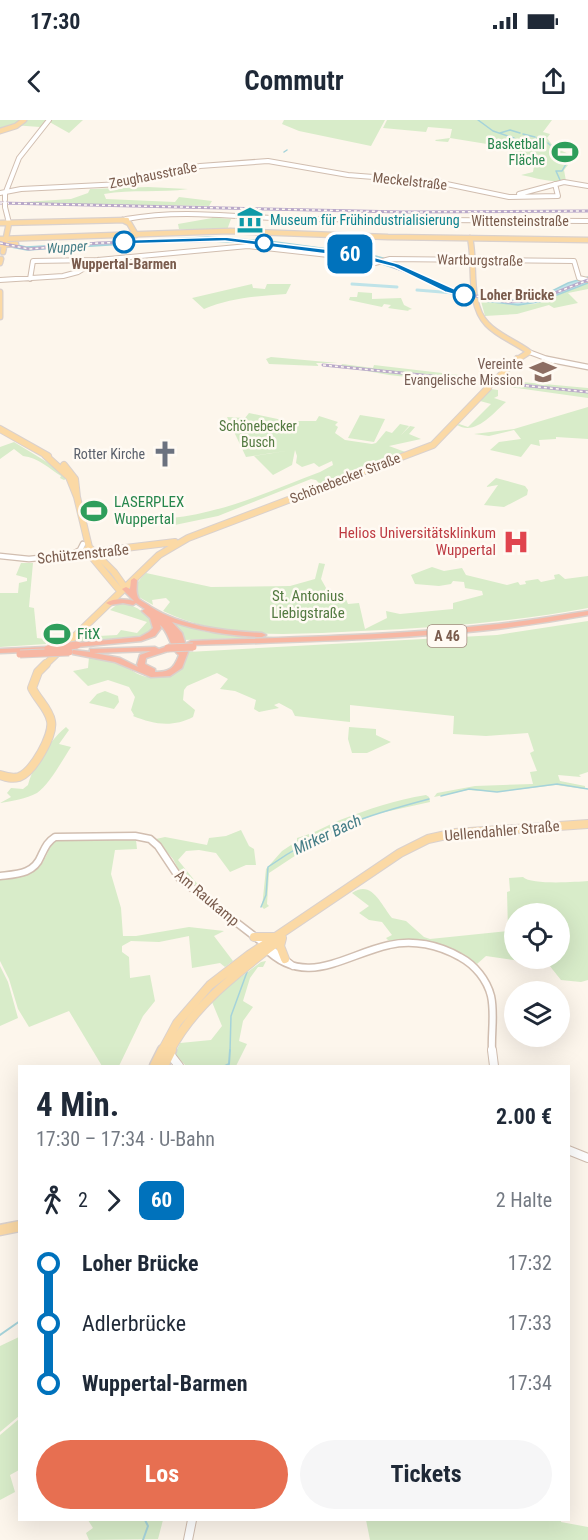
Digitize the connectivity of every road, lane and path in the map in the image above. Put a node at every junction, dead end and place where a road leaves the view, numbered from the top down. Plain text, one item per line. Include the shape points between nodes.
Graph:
1 (24, 120) edge
2 (48, 120) edge
3 (0, 131) edge
4 (263, 162) joint
5 (555, 184) junction
6 (588, 186) edge
7 (519, 194) junction
8 (507, 196) junction
9 (4, 197) edge
10 (524, 197) junction
11 (127, 220) junction
12 (588, 221) edge
13 (3, 226) edge
14 (136, 233) junction
15 (144, 237) junction
16 (470, 240) junction
17 (588, 240) edge
18 (6, 244) edge
19 (474, 260) junction
20 (96, 261) junction
21 (30, 279) junction
22 (0, 280) edge
23 (588, 280) edge
24 (0, 292) edge
25 (0, 317) edge
26 (529, 352) junction
27 (588, 367) edge
28 (496, 380) tunnel mouth
29 (488, 388) tunnel mouth
30 (0, 429) edge
31 (84, 532) junction
32 (183, 540) junction
33 (83, 544) junction
34 (165, 544) junction
35 (173, 545) junction
36 (151, 546) junction
37 (72, 555) junction
38 (93, 555) junction
39 (159, 555) junction
40 (0, 556) edge
41 (134, 580) junction
42 (123, 588) junction
43 (135, 601) junction
44 (110, 603) junction
45 (155, 613) junction
46 (588, 613) edge
47 (588, 617) edge
48 (326, 638) junction
49 (192, 645) junction
50 (167, 646) junction
51 (74, 649) junction
52 (22, 652) junction
53 (0, 653) edge
54 (0, 775) edge
55 (588, 824) edge
56 (0, 876) edge
57 (254, 937) junction
58 (279, 938) junction
59 (266, 948) junction
60 (254, 959) junction
61 (281, 960) junction
62 (169, 1053) junction
63 (162, 1065) edge
64 (178, 1065) edge
65 (494, 1065) edge
66 (570, 1151) edge
67 (588, 1158) edge
68 (18, 1226) edge
69 (0, 1230) edge
70 (192, 1521) edge
71 (188, 1540) edge

1 - 3 main road
2 - 9 street via 19,158
4 - 8 street, Meckelstraße via 348,175 437,182
4 - 9 street, Zeughausstraße via 200,166 122,184 17,190
5 - 6 street
5 - 7 street
5 - 10 street, Meckelstraße via 558,196
7 - 8 street
7 - 10 street
8 - 10 street, Meckelstraße
9 - 13 street via 7,213
11 - 12 street, Wittensteinstraße via 216,213 296,219
11 - 13 main road
11 - 14 main road
13 - 18 main road
14 - 15 main road
14 - 18 main road
15 - 16 main road via 217,233
15 - 18 main road
16 - 17 main road
16 - 19 main road
19 - 20 street, Wartburgstraße via 386,259 376,263 248,246
19 - 23 street, Wartburgstraße via 574,261 580,278
19 - 26 main road via 482,318
20 - 21 street via 72,274
20 - 21 street via 33,261
21 - 22 street
24 - 25 main road
26 - 27 street via 548,360
26 - 28 main road
29 - 32 main road, Schönebecker Straße via 433,445
30 - 31 main road via 45,455 65,472 77,497
31 - 33 main road
31 - 38 main road
32 - 34 main road, Schönebecker Straße
32 - 35 main road, Schönebecker Straße
33 - 37 street
33 - 38 main road
34 - 35 main road
34 - 36 main road, Schützenstraße
34 - 39 main road
35 - 39 main road, Schönebecker Straße
36 - 38 main road, Schützenstraße
36 - 39 main road
37 - 38 street, Schützenstraße
37 - 40 street, Schützenstraße via 29,559
38 - 42 main road
38 - 42 main road via 110,579
39 - 41 main road
41 - 42 main road
41 - 43 highway
42 - 43 highway
42 - 44 main road
43 - 44 highway
43 - 45 highway
44 - 54 main road via 35,676 32,688 51,716 50,734 25,775 14,779
45 - 48 highway via 213,631
45 - 50 highway via 172,635 178,659 160,672 143,667 143,657
45 - 51 highway via 157,628 145,638
45 - 51 highway via 172,624 183,645 182,663 173,672 151,675 117,660
46 - 48 highway, A 46 via 477,629
47 - 49 highway, A 46 via 444,636
48 - 49 highway, A 46
49 - 50 highway, A 46, bridge
50 - 51 highway, A 46
51 - 52 highway, A 46, bridge
51 - 52 highway, A 46, bridge
52 - 53 highway, A 46
55 - 58 main road, Uellendahler Straße via 442,836 411,847
56 - 57 street, Am Raukamp via 22,874 34,868 41,861 48,840 55,837 145,837 158,846 177,876
57 - 58 main road
57 - 59 street, Am Raukamp
58 - 59 main road, Uellendahler Straße
58 - 61 main road
59 - 60 main road, Uellendahler Straße
59 - 61 street, Am Raukamp
59 - 63 main road, Uellendahler Straße via 221,976 199,996 177,1023
60 - 61 street
60 - 62 main road, Uellendahler Straße via 202,1003
61 - 65 street via 293,966 318,968 404,943 454,953 477,970 488,987
62 - 63 main road, Uellendahler Straße
62 - 64 street
66 - 67 street
68 - 69 main road
70 - 71 street

